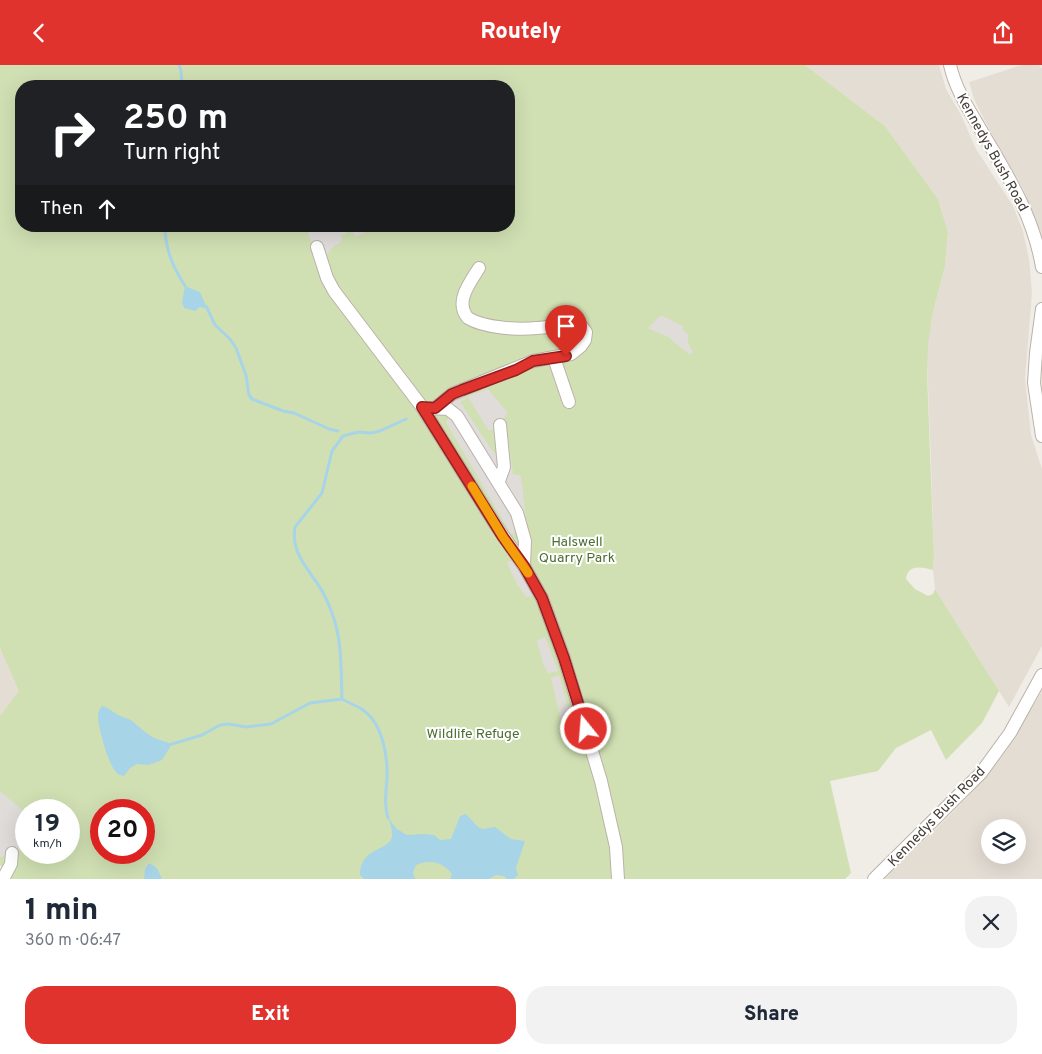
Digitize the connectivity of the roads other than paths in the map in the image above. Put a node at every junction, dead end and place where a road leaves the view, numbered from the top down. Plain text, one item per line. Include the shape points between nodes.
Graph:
1 (950, 65) edge
2 (317, 247) dead end
3 (1042, 267) edge
4 (479, 268) dead end
5 (1042, 309) edge
6 (560, 357) junction
7 (569, 402) dead end
8 (422, 407) junction
9 (435, 408) junction
10 (500, 425) dead end
11 (1042, 436) edge
12 (498, 481) junction
13 (524, 566) junction
14 (1042, 675) edge
15 (12, 853) dead end
16 (4, 879) edge
17 (618, 879) edge
18 (874, 879) edge

1 - 3 street, Kennedys Bush Road via 966,105 1020,197
2 - 8 street via 334,291
4 - 6 street via 462,302 468,318 513,328 580,325 586,332 585,340 576,351
5 - 11 street via 1034,383
6 - 7 street
6 - 9 street via 533,361 452,394
8 - 9 street
8 - 13 street
9 - 12 street via 448,409 458,416
10 - 12 street via 504,467
12 - 13 street via 521,523
13 - 17 street via 545,605 564,658 612,826
14 - 18 street, Kennedys Bush Road via 1010,733 981,773
15 - 16 street

